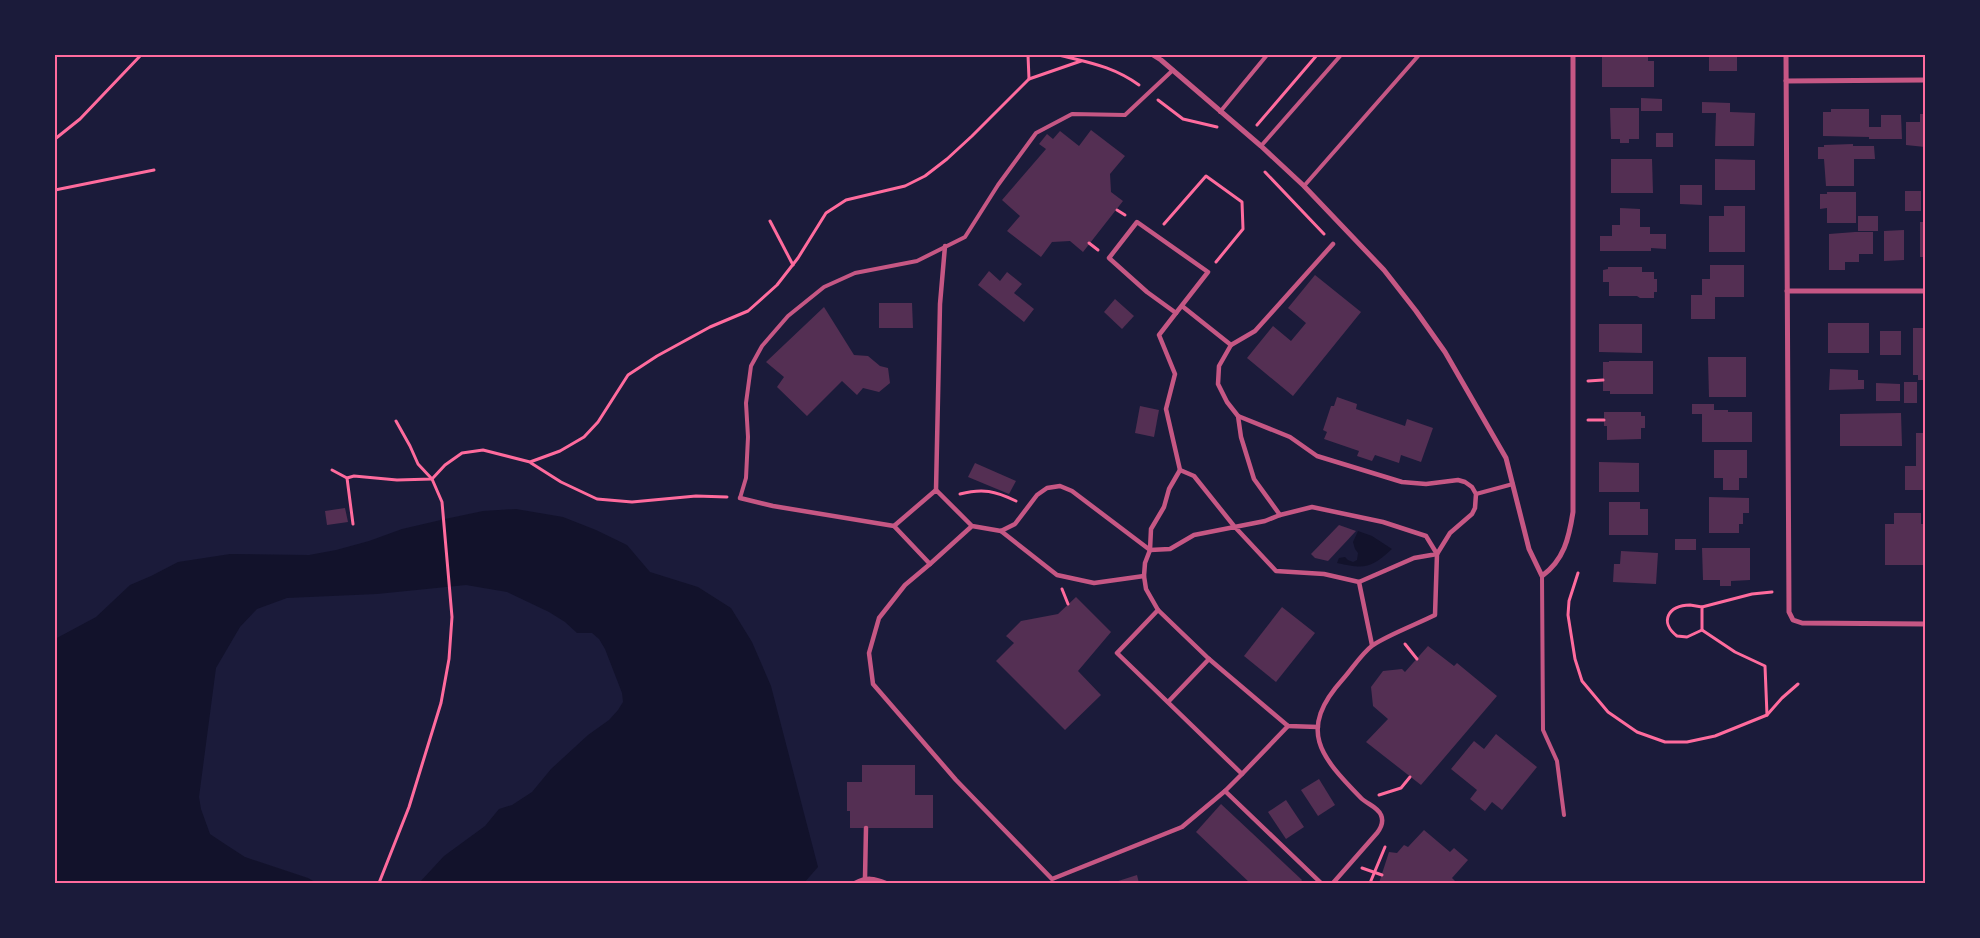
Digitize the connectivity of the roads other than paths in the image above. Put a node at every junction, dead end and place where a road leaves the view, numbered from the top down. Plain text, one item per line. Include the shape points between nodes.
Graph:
1 (1153, 55) edge
2 (1267, 55) edge
3 (1341, 55) edge
4 (1419, 55) edge
5 (1573, 55) edge
6 (1786, 55) edge
7 (1173, 70) junction
8 (1925, 80) edge
9 (1786, 81) junction
10 (1220, 112) junction
11 (1262, 146) junction
12 (1304, 186) junction
13 (1333, 244) road end
14 (945, 246) junction
15 (1787, 291) junction
16 (1925, 291) edge
17 (1182, 306) junction
18 (1176, 313) junction
19 (1231, 345) junction
20 (1238, 416) junction
21 (1180, 470) junction
22 (1513, 484) junction
23 (936, 490) junction
24 (1476, 494) junction
25 (740, 498) joint
26 (1280, 515) junction
27 (894, 526) junction
28 (972, 526) junction
29 (1234, 526) junction
30 (1001, 530) junction
31 (1150, 550) junction
32 (1437, 554) junction
33 (930, 564) junction
34 (1144, 576) junction
35 (1542, 576) junction
36 (1359, 582) junction
37 (1158, 610) junction
38 (1925, 624) edge
39 (1372, 646) junction
40 (1209, 659) junction
41 (1168, 702) junction
42 (1288, 726) junction
43 (1318, 727) junction
44 (1242, 774) junction
45 (1225, 791) junction
46 (1564, 815) dead end
47 (866, 828) dead end
48 (865, 878) junction
49 (855, 883) edge
50 (886, 883) edge
51 (1321, 883) edge
52 (1333, 883) edge

1 - 7 street
2 - 10 lane
3 - 11 lane
4 - 12 lane
5 - 35 street via 1573,512 1565,549 1554,566
6 - 9 street
7 - 10 street
7 - 14 lane via 1125,115 1072,114 1036,132 965,237
8 - 9 street
9 - 15 street
10 - 11 street
11 - 12 street
12 - 22 street via 1384,270 1421,317 1471,395 1506,458
13 - 19 street via 1255,331
14 - 23 street via 940,304
14 - 25 lane via 917,260 855,273 824,288 788,316 762,346 751,366 746,403 746,478
15 - 16 street
15 - 38 street via 1790,616 1802,623
17 - 18 street
17 - 18 street via 1208,272 1137,222 1109,258
17 - 19 street
18 - 21 street via 1159,335 1175,374 1166,409
19 - 20 street via 1219,366 1218,384
20 - 24 street via 1290,437 1317,456 1402,482 1426,484 1458,480 1472,487
20 - 26 street via 1254,479
21 - 29 street via 1194,476
21 - 31 street via 1151,529
22 - 24 lane
22 - 35 street via 1529,549
23 - 27 street
23 - 28 street
24 - 32 street via 1472,514 1450,533
25 - 27 street
26 - 29 street
26 - 32 street via 1312,507 1383,522 1426,536
27 - 33 street
28 - 30 street
28 - 33 street
29 - 31 street via 1194,535 1170,549
29 - 36 street via 1276,571 1324,574
30 - 31 street via 1015,524 1037,495 1053,486 1066,488
30 - 34 street via 1057,575 1094,583
31 - 34 street
32 - 36 street via 1414,558
32 - 39 street via 1435,615
33 - 45 street via 905,585 880,618 869,653 873,684 956,780 1052,879 1182,827
34 - 37 street via 1146,589
35 - 46 lane via 1544,730 1557,761
36 - 39 street
37 - 40 street
37 - 41 street via 1117,653
39 - 43 street via 1326,699
40 - 41 street
40 - 42 street
41 - 44 street
42 - 43 street
42 - 44 street
43 - 52 street via 1320,746 1331,767 1381,815 1381,828
44 - 45 street
45 - 51 street
47 - 48 street
48 - 49 street
48 - 50 street

